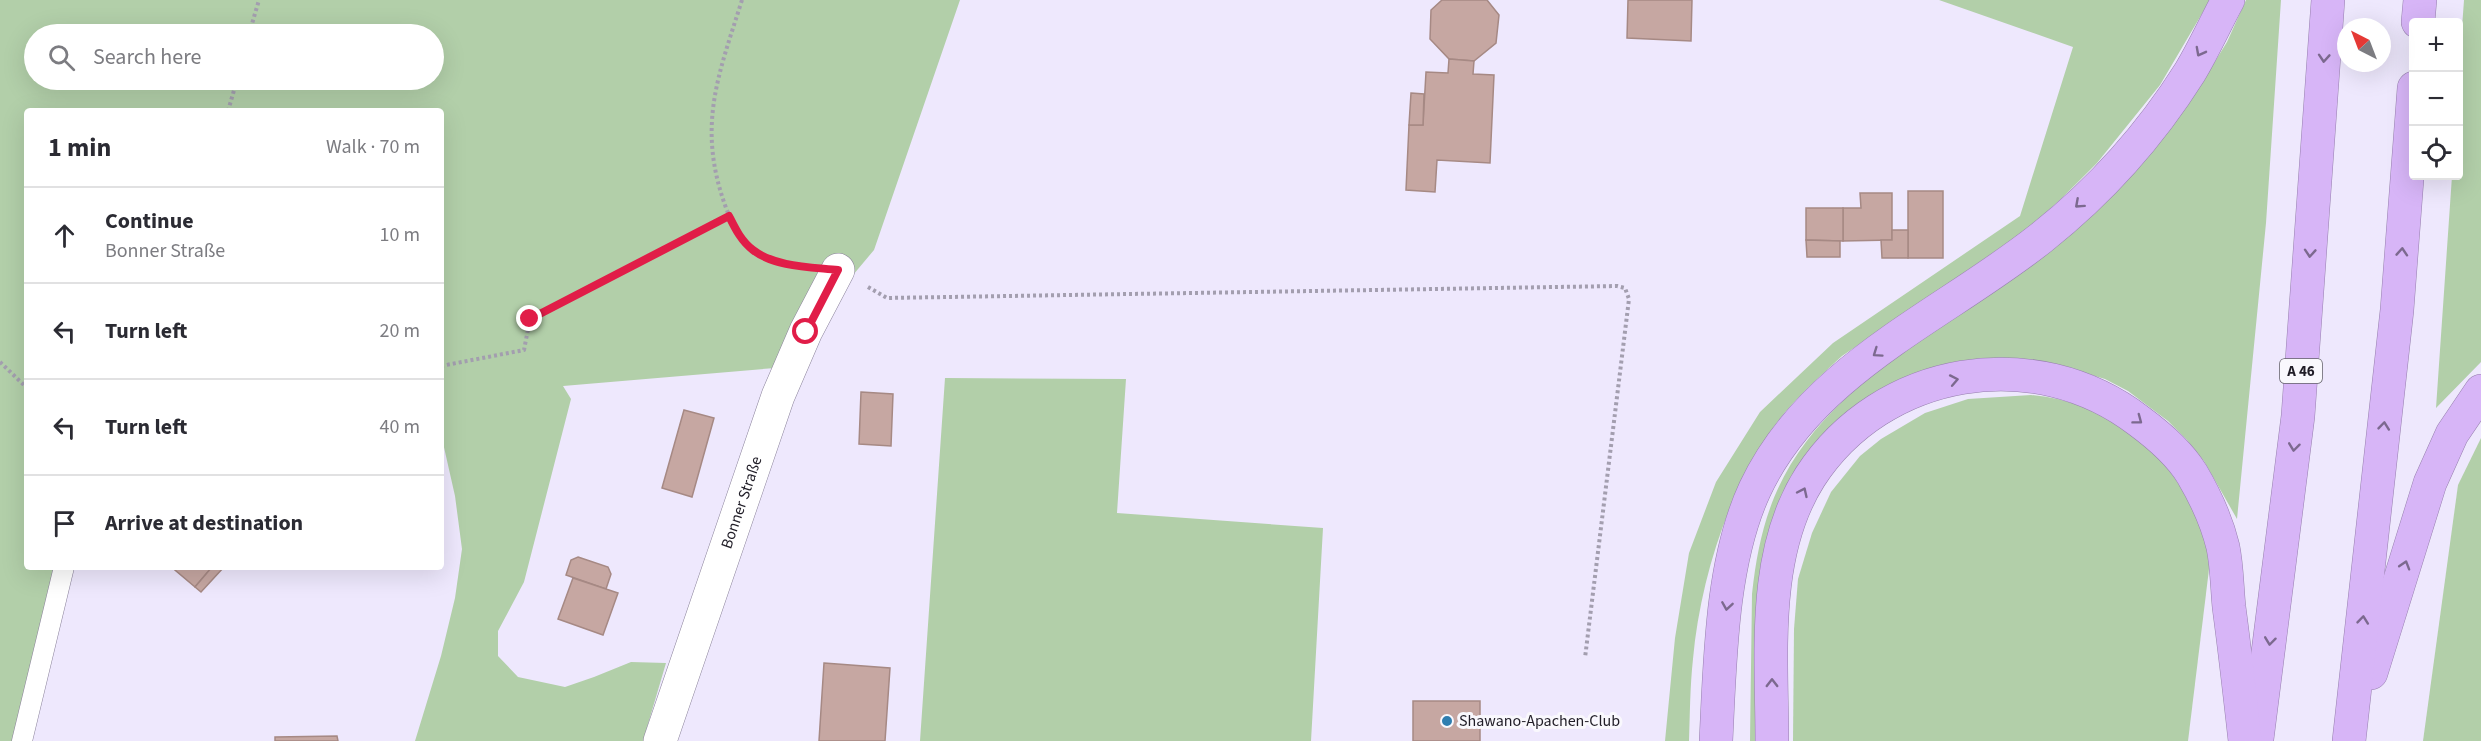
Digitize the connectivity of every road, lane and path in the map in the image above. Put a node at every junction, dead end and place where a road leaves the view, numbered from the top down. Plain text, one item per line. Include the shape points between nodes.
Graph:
1 (259, 0) edge
2 (742, 0) edge
3 (2228, 0) edge
4 (2328, 0) edge
5 (2420, 0) edge
6 (2418, 18) edge
7 (252, 24) edge
8 (234, 90) edge
9 (229, 108) edge
10 (2411, 126) edge
11 (729, 216) junction
12 (838, 270) junction
13 (0, 362) edge
14 (444, 365) edge
15 (24, 385) edge
16 (2481, 391) edge
17 (63, 570) edge
18 (1585, 658) dead end
19 (22, 741) edge
20 (660, 741) edge
21 (1716, 741) edge
22 (1772, 741) edge
23 (2245, 741) edge
24 (2257, 741) edge
25 (2350, 741) edge

1 - 7 path
2 - 11 path via 712,105 710,141 715,177
3 -> 21 highway via 2190,72 2144,136 2096,189 2042,238 1857,367 1816,402 1780,444 1755,489 1736,548 1722,639
4 -> 24 highway, A 46 via 2298,416
5 - 6 highway
8 - 9 path
25 -> 10 highway via 2397,310
11 - 12 path via 738,234 753,250 791,264
11 - 14 path via 530,319 524,350
12 - 18 path via 887,298 1625,288 1629,299
12 - 20 street, Bonner Straße via 778,396
13 - 15 path
25 -> 16 highway via 2430,483 2452,434
17 - 19 lane
22 -> 23 highway via 1776,574 1789,523 1810,478 1847,433 1886,404 1926,385 1975,376 2027,375 2076,386 2122,408 2159,436 2190,471 2223,548

